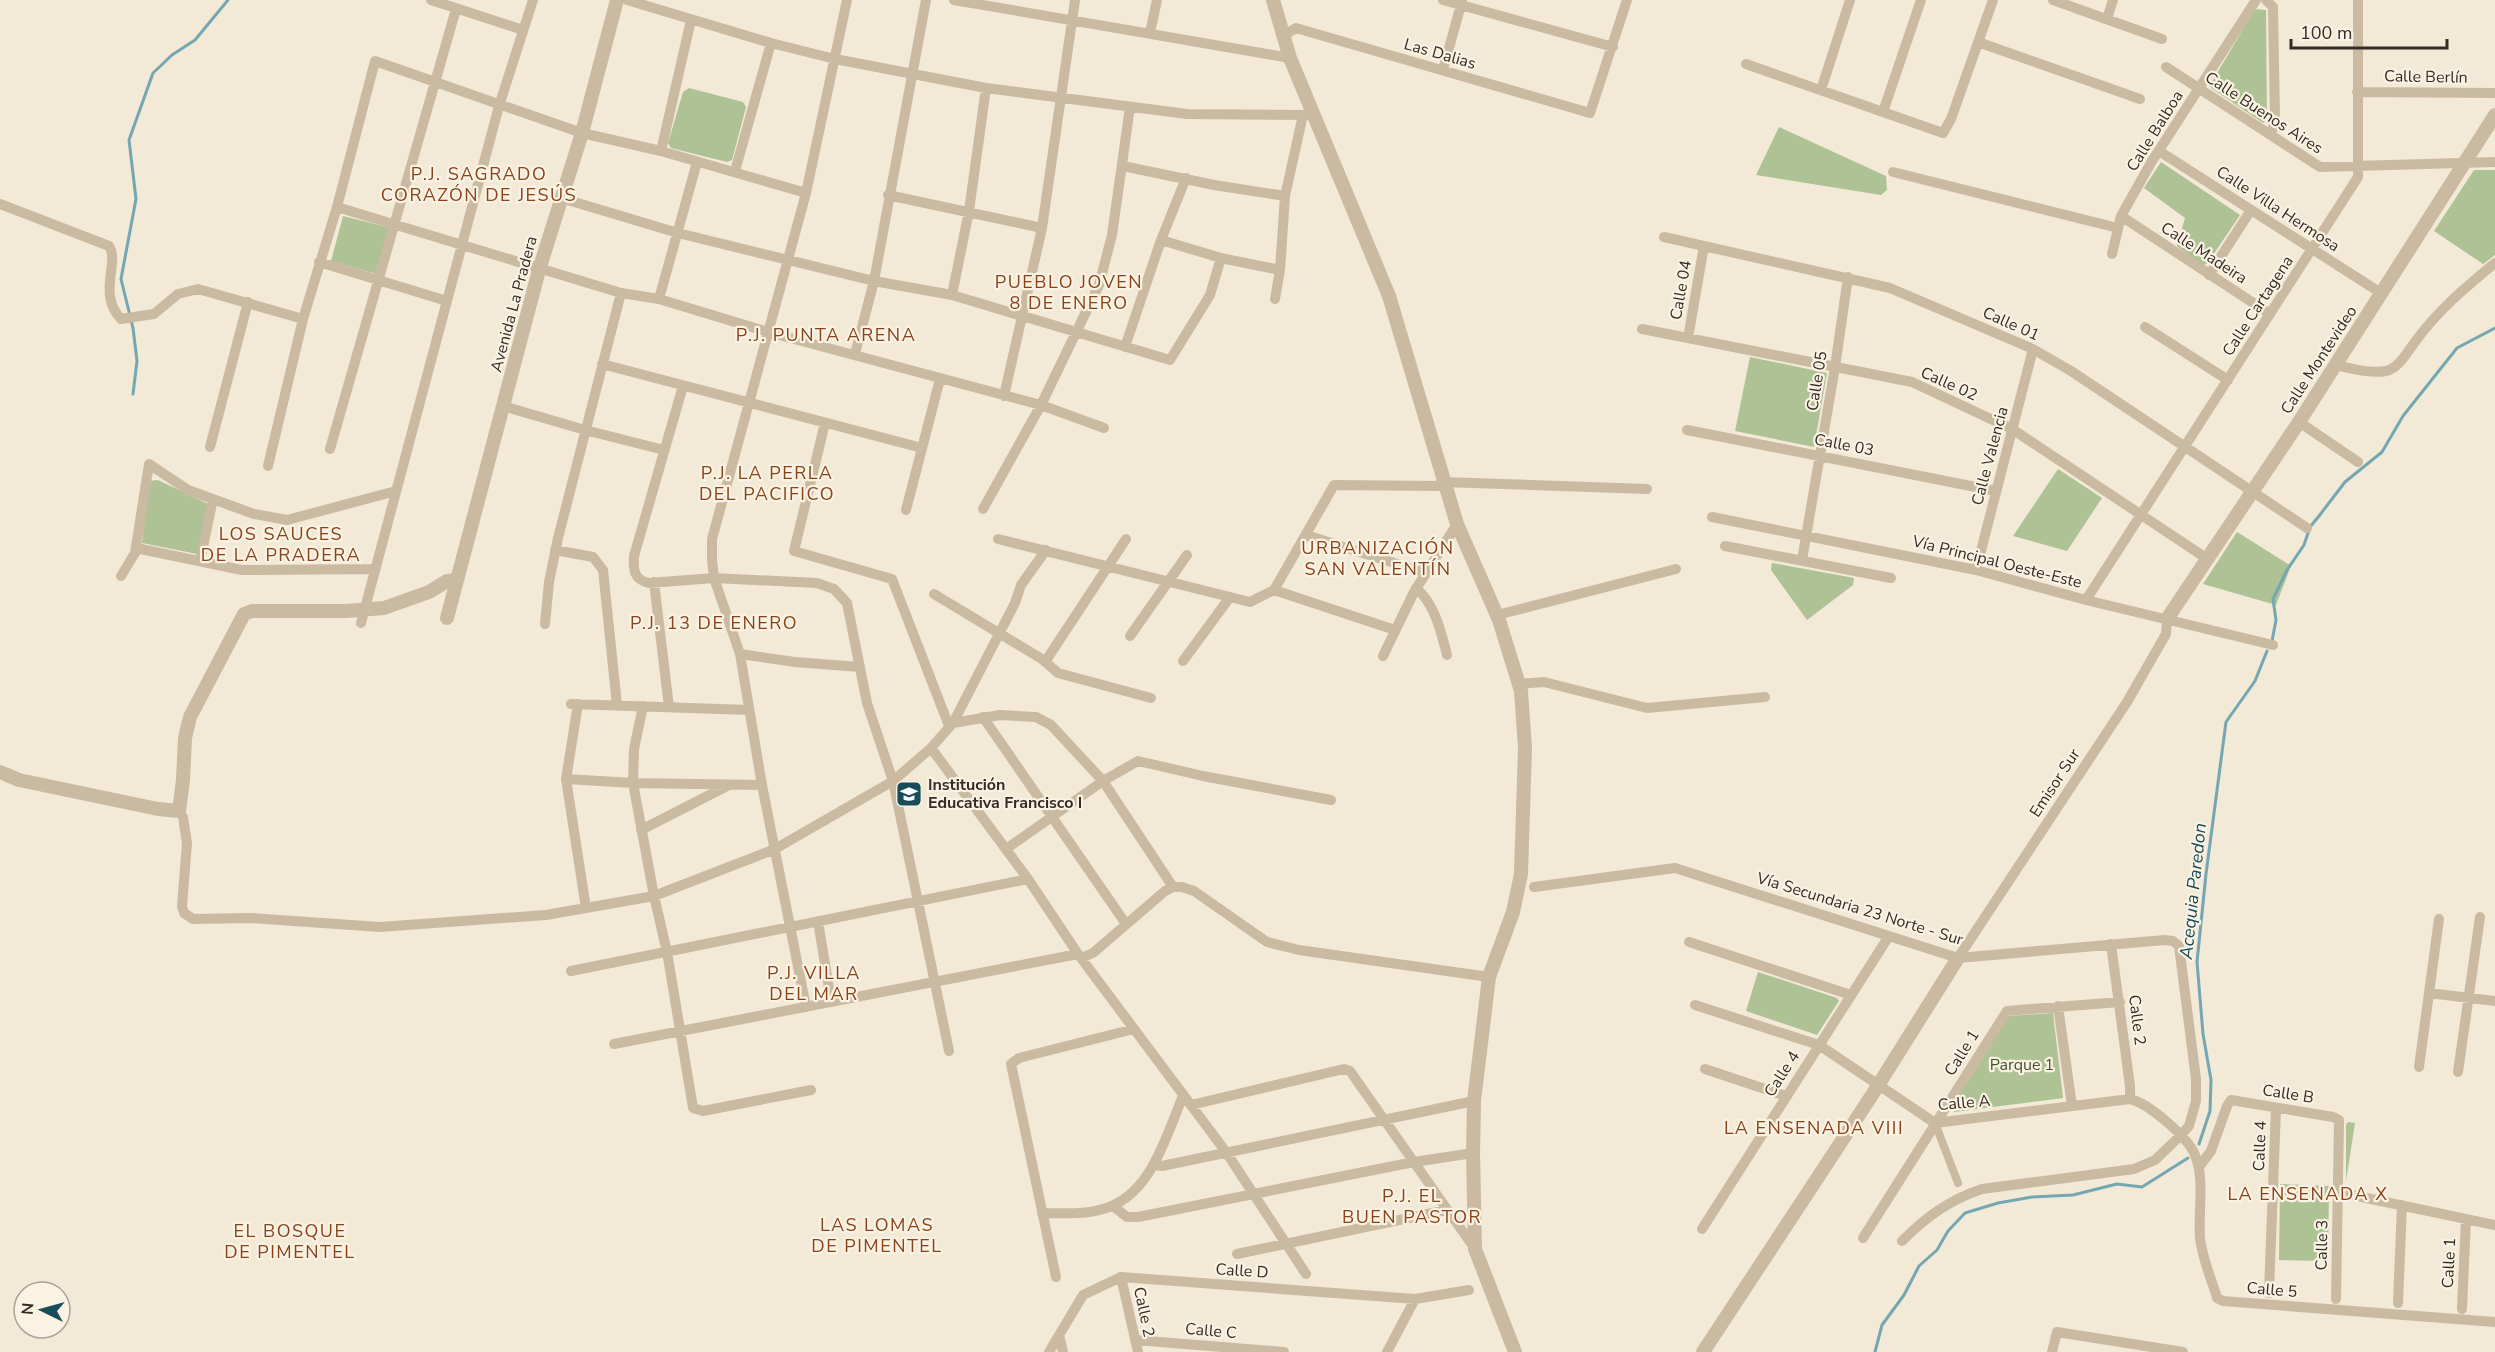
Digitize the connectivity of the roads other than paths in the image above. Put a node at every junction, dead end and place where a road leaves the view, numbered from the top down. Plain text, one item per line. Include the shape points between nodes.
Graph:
1 (430, 0) edge
2 (533, 0) edge
3 (617, 0) edge
4 (627, 0) edge
5 (847, 0) edge
6 (926, 0) edge
7 (954, 0) edge
8 (1075, 0) edge
9 (1157, 0) edge
10 (1273, 0) edge
11 (1443, 0) edge
12 (1627, 0) edge
13 (1850, 0) edge
14 (1921, 0) edge
15 (1993, 0) edge
16 (2053, 0) edge
17 (2113, 0) edge
18 (2256, 0) edge
19 (2266, 0) edge
20 (2358, 0) edge
21 (1462, 3) edge
22 (1014, 5) edge
23 (456, 9) junction
24 (1072, 19) junction
25 (2107, 19) junction
26 (691, 20) junction
27 (523, 30) junction
28 (1150, 33) junction
29 (1283, 36) junction
30 (2162, 39) dead end
31 (1978, 42) junction
32 (771, 43) junction
33 (1613, 47) junction
34 (1290, 58) junction
35 (835, 59) junction
36 (1746, 64) dead end
37 (2166, 67) dead end
38 (1443, 70) junction
39 (912, 74) junction
40 (435, 81) junction
41 (986, 88) junction
42 (2199, 88) junction
43 (1821, 90) junction
44 (2357, 92) junction
45 (2495, 93) edge
46 (1063, 97) junction
47 (2140, 99) dead end
48 (499, 106) junction
49 (1130, 107) junction
50 (1883, 112) junction
51 (1308, 115) junction
52 (2495, 116) edge
53 (582, 133) junction
54 (2271, 134) junction
55 (661, 150) junction
56 (2159, 151) junction
57 (697, 162) junction
58 (2495, 162) edge
59 (2464, 164) junction
60 (1122, 166) junction
61 (2360, 166) junction
62 (735, 171) junction
63 (1893, 172) dead end
64 (1186, 178) junction
65 (806, 193) junction
66 (888, 195) junction
67 (1285, 196) junction
68 (561, 198) junction
69 (0, 204) edge
70 (337, 207) junction
71 (2251, 210) junction
72 (969, 211) junction
73 (2121, 216) junction
74 (394, 225) junction
75 (1042, 228) junction
76 (2118, 228) junction
77 (678, 233) junction
78 (1664, 237) dead end
79 (1161, 240) junction
80 (462, 244) junction
81 (1704, 246) junction
82 (2313, 249) junction
83 (2112, 254) dead end
84 (1221, 258) junction
85 (788, 259) junction
86 (319, 262) junction
87 (2495, 263) edge
88 (539, 270) junction
89 (1280, 270) junction
90 (2209, 275) junction
91 (1848, 277) junction
92 (378, 280) junction
93 (874, 281) junction
94 (621, 293) junction
95 (2381, 293) junction
96 (952, 295) junction
97 (659, 299) junction
98 (1275, 299) dead end
99 (248, 302) junction
100 (447, 302) junction
101 (2270, 315) junction
102 (1022, 316) junction
103 (303, 319) junction
104 (2145, 327) dead end
105 (1642, 329) dead end
106 (768, 332) junction
107 (1077, 333) junction
108 (1688, 338) junction
109 (1125, 347) junction
110 (2033, 349) junction
111 (855, 354) junction
112 (602, 364) junction
113 (2335, 365) junction
114 (1835, 367) junction
115 (940, 379) junction
116 (2228, 380) junction
117 (683, 386) junction
118 (1004, 396) junction
119 (750, 403) junction
120 (1041, 405) junction
121 (503, 406) junction
122 (2299, 422) junction
123 (825, 423) junction
124 (1104, 428) dead end
125 (2012, 429) junction
126 (585, 430) junction
127 (1687, 430) dead end
128 (2183, 446) junction
129 (210, 447) dead end
130 (922, 448) junction
131 (330, 449) dead end
132 (664, 450) junction
133 (1820, 455) junction
134 (2358, 462) dead end
135 (268, 466) dead end
136 (1443, 482) junction
137 (1647, 489) dead end
138 (396, 491) junction
139 (1996, 491) junction
140 (2252, 492) junction
141 (213, 499) junction
142 (983, 509) dead end
143 (906, 510) dead end
144 (2139, 514) junction
145 (1712, 517) dead end
146 (1456, 524) junction
147 (2307, 528) dead end
148 (1306, 535) junction
149 (1806, 535) junction
150 (998, 538) dead end
151 (1126, 539) dead end
152 (1725, 546) dead end
153 (136, 548) junction
154 (555, 550) junction
155 (1046, 550) junction
156 (1187, 555) dead end
157 (2206, 558) junction
158 (1802, 560) junction
159 (200, 561) junction
160 (1108, 566) junction
161 (375, 569) junction
162 (1676, 569) dead end
163 (1976, 570) junction
164 (1426, 573) junction
165 (120, 576) dead end
166 (714, 578) junction
167 (1891, 578) dead end
168 (457, 580) junction
169 (1169, 581) junction
170 (654, 582) junction
171 (1416, 588) junction
172 (1274, 590) junction
173 (934, 594) dead end
174 (1230, 597) junction
175 (2086, 600) junction
176 (1497, 615) junction
177 (362, 616) junction
178 (447, 618) dead end
179 (2167, 620) junction
180 (545, 624) dead end
181 (1395, 630) junction
182 (1000, 633) junction
183 (1130, 636) dead end
184 (2273, 645) dead end
185 (740, 654) junction
186 (1448, 655) dead end
187 (1383, 656) dead end
188 (1183, 661) dead end
189 (1045, 662) junction
190 (860, 667) junction
191 (1519, 684) junction
192 (1764, 697) dead end
193 (1151, 698) dead end
194 (617, 705) junction
195 (643, 706) junction
196 (669, 707) junction
197 (749, 710) junction
198 (982, 717) junction
199 (951, 725) junction
200 (931, 748) junction
201 (0, 772) edge
202 (566, 779) junction
203 (893, 781) junction
204 (1104, 781) junction
205 (633, 783) junction
206 (732, 784) junction
207 (762, 784) junction
208 (1331, 800) dead end
209 (1053, 816) junction
210 (183, 817) dead end
211 (641, 830) junction
212 (775, 849) junction
213 (1006, 849) junction
214 (1028, 879) junction
215 (1173, 887) junction
216 (1534, 887) dead end
217 (654, 896) junction
218 (918, 901) junction
219 (586, 908) junction
220 (2480, 917) dead end
221 (2439, 919) dead end
222 (818, 921) junction
223 (1126, 924) junction
224 (791, 927) junction
225 (1889, 936) junction
226 (1689, 942) dead end
227 (2111, 944) junction
228 (667, 952) junction
229 (1079, 956) junction
230 (1958, 958) junction
231 (571, 971) dead end
232 (1489, 977) junction
233 (935, 981) junction
234 (2429, 993) junction
235 (1851, 995) junction
236 (2468, 998) junction
237 (831, 1001) junction
238 (2495, 1001) edge
239 (2120, 1002) junction
240 (1695, 1005) dead end
241 (2058, 1006) junction
242 (806, 1007) junction
243 (1134, 1029) junction
244 (679, 1032) junction
245 (614, 1044) dead end
246 (1819, 1045) junction
247 (949, 1051) dead end
248 (2419, 1067) dead end
249 (1705, 1069) dead end
250 (2458, 1072) dead end
251 (1878, 1084) junction
252 (811, 1090) dead end
253 (1183, 1096) junction
254 (1786, 1096) junction
255 (2130, 1099) junction
256 (1474, 1101) junction
257 (1191, 1105) junction
258 (2072, 1106) junction
259 (2276, 1108) junction
260 (1384, 1119) junction
261 (2339, 1120) joint
262 (1935, 1123) junction
263 (2180, 1136) junction
264 (1226, 1152) junction
265 (1473, 1153) junction
266 (1414, 1162) junction
267 (1154, 1165) junction
268 (2199, 1167) junction
269 (1958, 1183) dead end
270 (2338, 1192) junction
271 (1254, 1194) junction
272 (2402, 1205) junction
273 (1113, 1206) junction
274 (1447, 1210) junction
275 (1042, 1214) junction
276 (2466, 1219) junction
277 (2495, 1225) edge
278 (1701, 1229) dead end
279 (1863, 1238) dead end
280 (1902, 1241) dead end
281 (1287, 1244) junction
282 (1475, 1249) junction
283 (1237, 1254) dead end
284 (1306, 1274) dead end
285 (1056, 1277) dead end
286 (1121, 1277) junction
287 (1469, 1290) dead end
288 (2269, 1293) dead end
289 (1415, 1299) junction
290 (2336, 1299) dead end
291 (2398, 1303) dead end
292 (2462, 1309) dead end
293 (2495, 1322) edge
294 (1059, 1335) junction
295 (1135, 1340) junction
296 (1049, 1352) edge
297 (1063, 1352) edge
298 (1138, 1352) edge
299 (1284, 1352) edge
300 (1387, 1352) edge
301 (1515, 1352) edge
302 (1703, 1352) edge
303 (2052, 1352) edge
304 (2183, 1352) edge

1 - 23 street
2 - 27 street
3 - 53 street, Avenida La Pradera
4 - 26 street
5 - 35 street
6 - 39 street
7 - 22 street
8 - 24 street
9 - 28 street
10 - 29 street
11 - 21 street
12 - 33 street
13 - 43 street
14 - 50 street
15 - 31 street
16 - 25 street
17 - 25 street
18 - 42 street, Calle Balboa
19 - 54 street via 2273,8 2275,120
20 - 44 street, Calle Cartagena
21 - 33 street
21 - 38 street
22 - 24 street
23 - 27 street
23 - 40 street
24 - 28 street
24 - 46 street
25 - 30 street
26 - 32 street
26 - 55 street
27 - 48 street
28 - 34 street
29 - 34 street
29 - 38 street, Las Dalias via 1296,28
31 - 47 street
31 - 50 street via 1944,133
32 - 35 street
32 - 62 street
33 - 38 street, Las Dalias via 1590,113
34 - 51 street
35 - 39 street
35 - 65 street
36 - 43 street
37 - 42 street, Calle Buenos Aires
39 - 41 street
39 - 66 street
40 - 48 street
40 - 70 street via 375,61
40 - 74 street
41 - 46 street
41 - 72 street
42 - 54 street, Calle Buenos Aires
42 - 56 street, Calle Balboa
43 - 50 street
44 - 45 street, Calle Berlín
44 - 61 street, Calle Cartagena
46 - 49 street
46 - 75 street
48 - 53 street
48 - 80 street
49 - 51 street via 1187,114
49 - 60 street
51 - 67 street
51 - 136 street via 1389,296
52 - 59 street, Calle Montevideo
53 - 55 street
53 - 68 street, Avenida La Pradera
54 - 61 street, Calle Buenos Aires via 2320,167
55 - 57 street
56 - 71 street, Calle Villa Hermosa
56 - 73 street, Calle Balboa
57 - 62 street
57 - 77 street
58 - 59 street, Calle Buenos Aires
59 - 61 street, Calle Buenos Aires
59 - 95 street, Calle Montevideo
60 - 64 street
60 - 107 street via 1112,235 1099,285
61 - 82 street, Calle Cartagena via 2358,177
62 - 65 street
63 - 76 street
64 - 67 street
64 - 79 street
65 - 85 street
66 - 72 street
66 - 93 street
67 - 89 street
68 - 77 street
68 - 88 street, Avenida La Pradera
69 - 99 street via 109,246 111,298 119,318 154,314 178,294 193,289
70 - 74 street
70 - 86 street
71 - 82 street, Calle Villa Hermosa
71 - 90 street
72 - 75 street
72 - 96 street
73 - 76 street, Calle Balboa
73 - 90 street, Calle Madeira
74 - 80 street
74 - 92 street
75 - 102 street
76 - 83 street, Calle Balboa
77 - 85 street
77 - 97 street
78 - 81 street, Calle 01
79 - 84 street
79 - 109 street
80 - 88 street
80 - 100 street
81 - 91 street, Calle 01
81 - 108 street, Calle 04
82 - 95 street, Calle Villa Hermosa
82 - 101 street, Calle Cartagena
84 - 89 street
84 - 109 street via 1210,295 1170,360
85 - 93 street
85 - 106 street
86 - 92 street
86 - 103 street
87 - 113 street via 2432,318 2400,362 2388,371
88 - 94 street
88 - 121 street, Avenida La Pradera
89 - 98 street
90 - 101 street, Calle Madeira
91 - 110 street, Calle 01 via 1890,288
91 - 114 street, Calle 05
92 - 100 street
92 - 131 street
93 - 96 street
93 - 111 street
94 - 97 street
94 - 112 street
95 - 113 street, Calle Montevideo
96 - 102 street
97 - 106 street
99 - 103 street
99 - 129 street
100 - 138 street
101 - 116 street, Calle Cartagena
102 - 107 street
102 - 118 street
103 - 135 street
104 - 116 street
105 - 108 street, Calle 02
106 - 111 street
106 - 119 street
107 - 109 street
107 - 120 street
108 - 114 street, Calle 02
110 - 125 street, Calle Valencia
110 - 128 street, Calle 01
111 - 115 street
112 - 117 street
112 - 126 street
113 - 122 street, Calle Montevideo
114 - 125 street, Calle 02 via 1912,382
114 - 133 street, Calle 05
115 - 118 street
115 - 130 street
116 - 128 street, Calle Cartagena
117 - 119 street
117 - 132 street
118 - 120 street
119 - 123 street
119 - 166 street via 712,539
120 - 124 street
120 - 142 street
121 - 126 street
121 - 168 street, Avenida La Pradera
122 - 134 street
122 - 140 street, Calle Montevideo
123 - 130 street
123 - 199 street via 794,551 892,579
125 - 139 street, Calle Valencia
125 - 144 street, Calle 02
126 - 132 street
126 - 154 street
127 - 133 street, Calle 03
128 - 140 street, Calle 01
128 - 144 street, Calle Cartagena
130 - 143 street
132 - 170 street via 633,569 644,582
133 - 139 street, Calle 03
133 - 149 street, Calle 05
136 - 137 street
136 - 146 street
136 - 148 street via 1437,486 1334,485
138 - 141 street via 287,520 254,514
138 - 161 street
139 - 163 street, Calle Valencia
140 - 147 street, Calle 01
140 - 157 street, Calle Montevideo
141 - 153 street via 188,490 149,464
141 - 159 street
144 - 157 street, Calle 02
144 - 175 street, Calle Cartagena
145 - 149 street, Vía Principal Oeste-Este
146 - 164 street
146 - 176 street
148 - 164 street
148 - 172 street
149 - 158 street, Calle 05
149 - 163 street, Vía Principal Oeste-Este
150 - 155 street
151 - 160 street
152 - 158 street
153 - 159 street
153 - 165 street
154 - 180 street
154 - 194 street via 593,557 603,570
155 - 160 street
155 - 182 street via 1021,585
156 - 169 street
157 - 179 street, Calle Montevideo
158 - 167 street
159 - 161 street via 242,570
160 - 169 street
160 - 189 street
161 - 177 street
162 - 176 street
163 - 175 street, Vía Principal Oeste-Este
164 - 171 street
166 - 170 street
166 - 185 street
166 - 190 street via 817,583 834,589 847,603
168 - 177 street
168 - 178 street, Avenida La Pradera
169 - 174 street
169 - 183 street
170 - 196 street
171 - 181 street
171 - 186 street via 1438,622
172 - 174 street via 1250,602
172 - 181 street
173 - 182 street
174 - 188 street
175 - 179 street, Vía Principal Oeste-Este
176 - 191 street
177 - 201 street via 252,611 241,616 190,717 179,811 19,780
179 - 184 street, Vía Principal Oeste-Este
179 - 230 street, Emisor Sur via 2166,634 2127,702
181 - 187 street
182 - 189 street
182 - 199 street
185 - 190 street
185 - 197 street
189 - 193 street via 1071,678
190 - 203 street via 867,703
191 - 192 street via 1544,681 1647,708
191 - 232 street via 1525,748 1521,874 1513,912
194 - 195 street
194 - 202 street via 575,704
195 - 196 street
195 - 205 street via 634,749
196 - 197 street
197 - 207 street
198 - 199 street
198 - 204 street via 1017,715 1051,724
198 - 209 street
199 - 200 street
200 - 203 street
200 - 213 street
202 - 205 street
202 - 219 street
203 - 212 street
203 - 218 street
204 - 208 street via 1140,760 1192,774
204 - 209 street
204 - 215 street
205 - 206 street
205 - 211 street
206 - 207 street
206 - 211 street
207 - 212 street
209 - 213 street
209 - 223 street
210 - 219 street via 187,843 182,906 193,919 251,918 380,927 546,915
211 - 217 street
212 - 217 street
212 - 224 street
213 - 214 street
214 - 218 street
214 - 229 street
215 - 223 street
215 - 232 street via 1202,896 1268,942 1299,950
216 - 225 street, Vía Secundaria 23 Norte - Sur via 1675,868
217 - 219 street
217 - 228 street
218 - 222 street
218 - 233 street
220 - 236 street
221 - 234 street
222 - 224 street
222 - 237 street
223 - 229 street via 1093,953
224 - 228 street
224 - 242 street
225 - 230 street, Vía Secundaria 23 Norte - Sur
225 - 235 street, Calle 4
226 - 235 street
227 - 230 street, Vía Secundaria 23 Norte - Sur
227 - 239 street, Calle 2
227 - 263 street, Vía Secundaria 23 Norte - Sur via 2165,940 2178,946 2196,1078 2189,1126
228 - 231 street
228 - 244 street
229 - 233 street
229 - 243 street
230 - 251 street
232 - 256 street
233 - 237 street
233 - 247 street
234 - 236 street
234 - 248 street
235 - 246 street, Calle 4
236 - 238 street
236 - 250 street
237 - 242 street
239 - 241 street, Calle 1
239 - 255 street, Calle 2
240 - 246 street, Calle A
241 - 258 street
241 - 262 street, Calle 1 via 2007,1011
242 - 244 street
243 - 253 street
243 - 275 street via 1019,1058 1011,1064
244 - 245 street
244 - 252 street via 696,1111
246 - 251 street, Calle A
246 - 254 street, Calle 4
249 - 254 street
251 - 262 street, Calle A
251 - 302 street
253 - 257 street
253 - 267 street
254 - 278 street, Calle 4
255 - 258 street, Calle A
255 - 263 street via 2139,1101
256 - 260 street
256 - 265 street
257 - 260 street via 1344,1069 1354,1075
257 - 264 street
258 - 262 street, Calle A
259 - 261 street, Calle B
259 - 268 street, Calle B via 2231,1100 2211,1151
259 - 288 street, Calle 4
260 - 264 street
260 - 266 street
261 - 270 street, Calle 3
262 - 269 street
262 - 279 street, Calle 1
263 - 268 street, Calle 5 via 2195,1153
263 - 280 street via 2155,1161 2134,1169 1982,1189 1964,1195 1924,1219
264 - 267 street
264 - 271 street
265 - 266 street
265 - 282 street
266 - 271 street
266 - 274 street
267 - 273 street via 1126,1198
268 - 293 street, Calle 5 via 2201,1242 2217,1298
270 - 272 street
270 - 290 street, Calle 3
271 - 273 street via 1130,1218
271 - 281 street
272 - 276 street
272 - 291 street
273 - 275 street
274 - 281 street
274 - 282 street
275 - 285 street
276 - 277 street
276 - 292 street, Calle 1
281 - 283 street
281 - 284 street
282 - 301 street
286 - 289 street, Calle D
286 - 294 street, Calle D via 1083,1295
286 - 295 street, Calle 2
287 - 289 street, Calle D
289 - 300 street
294 - 296 street, Calle D
294 - 297 street
295 - 298 street, Calle 2
295 - 299 street, Calle C
303 - 304 street via 2057,1332

